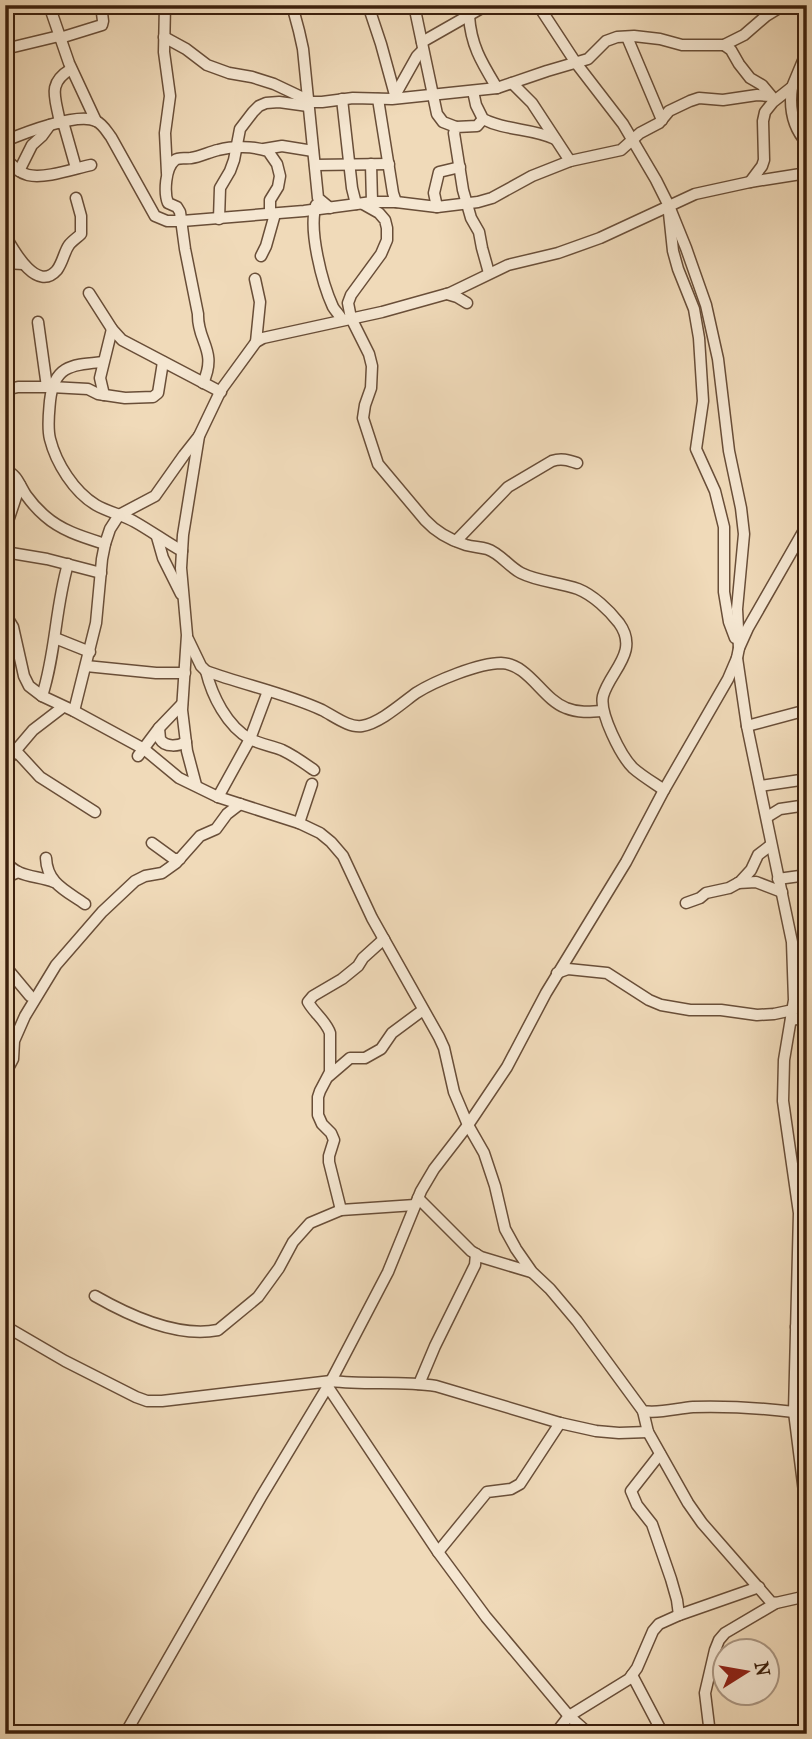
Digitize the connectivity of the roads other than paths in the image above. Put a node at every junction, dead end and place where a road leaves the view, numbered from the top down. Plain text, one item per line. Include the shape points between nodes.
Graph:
1 (49, 5) edge
2 (101, 5) edge
3 (165, 5) edge
4 (292, 5) edge
5 (368, 5) edge
6 (414, 5) edge
7 (487, 5) edge
8 (538, 5) edge
9 (784, 5) edge
10 (469, 16) junction
11 (60, 37) junction
12 (164, 37) junction
13 (627, 37) junction
14 (724, 45) junction
15 (422, 46) junction
16 (5, 49) edge
17 (807, 51) edge
18 (576, 63) junction
19 (71, 69) junction
20 (427, 70) junction
21 (407, 77) junction
22 (512, 83) junction
23 (792, 87) junction
24 (497, 88) junction
25 (473, 91) junction
26 (433, 94) junction
27 (394, 97) junction
28 (773, 97) junction
29 (342, 99) junction
30 (378, 99) junction
31 (308, 102) junction
32 (484, 119) junction
33 (662, 120) junction
34 (96, 121) junction
35 (58, 123) junction
36 (456, 127) junction
37 (555, 139) junction
38 (5, 141) edge
39 (632, 141) junction
40 (807, 143) edge
41 (236, 148) junction
42 (264, 149) junction
43 (313, 152) junction
44 (5, 158) edge
45 (570, 161) junction
46 (371, 164) junction
47 (389, 164) junction
48 (91, 165) dead end
49 (350, 165) junction
50 (315, 166) junction
51 (460, 167) junction
52 (76, 168) junction
53 (19, 171) junction
54 (807, 173) edge
55 (167, 177) junction
56 (750, 182) junction
57 (76, 198) dead end
58 (318, 198) junction
59 (396, 202) junction
60 (363, 203) junction
61 (468, 204) junction
62 (669, 206) junction
63 (437, 207) junction
64 (330, 208) junction
65 (314, 209) junction
66 (5, 214) edge
67 (272, 214) junction
68 (219, 219) junction
69 (182, 221) junction
70 (6, 242) edge
71 (261, 257) dead end
72 (5, 263) edge
73 (23, 264) junction
74 (489, 273) junction
75 (255, 279) dead end
76 (89, 293) dead end
77 (447, 294) junction
78 (467, 303) dead end
79 (347, 319) junction
80 (38, 321) dead end
81 (112, 329) junction
82 (256, 342) junction
83 (103, 362) junction
84 (163, 362) junction
85 (203, 383) junction
86 (49, 387) junction
87 (5, 390) edge
88 (221, 392) junction
89 (104, 395) junction
90 (199, 436) junction
91 (577, 463) dead end
92 (5, 470) edge
93 (20, 485) junction
94 (119, 515) junction
95 (5, 530) edge
96 (806, 532) edge
97 (157, 537) junction
98 (456, 541) junction
99 (105, 544) junction
100 (182, 551) junction
101 (5, 552) edge
102 (68, 564) junction
103 (101, 573) junction
104 (184, 600) junction
105 (5, 614) edge
106 (187, 635) junction
107 (54, 638) junction
108 (89, 652) junction
109 (738, 653) junction
110 (196, 657) junction
111 (86, 666) junction
112 (206, 671) junction
113 (185, 676) junction
114 (268, 691) junction
115 (42, 696) junction
116 (183, 704) junction
117 (63, 707) junction
118 (807, 710) edge
119 (74, 711) junction
120 (603, 711) junction
121 (747, 726) junction
122 (159, 728) junction
123 (250, 739) junction
124 (182, 744) junction
125 (16, 751) junction
126 (141, 753) junction
127 (5, 762) edge
128 (314, 770) dead end
129 (807, 779) edge
130 (312, 784) dead end
131 (196, 785) junction
132 (760, 786) junction
133 (664, 790) junction
134 (218, 797) junction
135 (240, 804) junction
136 (807, 806) edge
137 (95, 812) dead end
138 (767, 817) junction
139 (299, 823) junction
140 (152, 843) dead end
141 (771, 845) junction
142 (46, 858) dead end
143 (5, 860) edge
144 (177, 860) junction
145 (18, 872) junction
146 (807, 875) edge
147 (5, 878) edge
148 (778, 878) junction
149 (54, 882) junction
150 (738, 883) junction
151 (782, 892) junction
152 (686, 902) dead end
153 (85, 904) dead end
154 (384, 939) junction
155 (5, 966) edge
156 (557, 973) junction
157 (30, 996) dead end
158 (423, 1010) junction
159 (792, 1015) junction
160 (807, 1017) edge
161 (5, 1074) edge
162 (328, 1076) junction
163 (468, 1125) junction
164 (802, 1192) edge
165 (416, 1202) junction
166 (341, 1210) junction
167 (476, 1254) junction
168 (532, 1272) junction
169 (95, 1296) dead end
170 (5, 1326) edge
171 (801, 1327) edge
172 (330, 1384) junction
173 (419, 1384) junction
174 (794, 1400) junction
175 (807, 1400) edge
176 (643, 1411) junction
177 (794, 1412) junction
178 (560, 1423) junction
179 (648, 1432) junction
180 (660, 1454) junction
181 (807, 1516) edge
182 (438, 1552) junction
183 (759, 1587) junction
184 (807, 1596) edge
185 (776, 1603) junction
186 (679, 1615) junction
187 (632, 1675) junction
188 (569, 1716) junction
189 (125, 1734) edge
190 (555, 1734) edge
191 (591, 1734) edge
192 (663, 1734) edge
193 (710, 1734) edge

1 - 11 street
2 - 11 street via 102,25
3 - 12 street
4 - 31 street
5 - 27 street
6 - 15 street
7 - 10 street
8 - 18 street
9 - 14 street
10 - 15 street
10 - 24 street via 473,44
11 - 16 street
11 - 19 street
12 - 31 street via 207,65 288,90
12 - 55 street via 170,96 165,133
13 - 14 street
13 - 18 street via 606,41 588,59
13 - 33 street
14 - 28 street via 750,78
15 - 20 street
15 - 21 street
17 - 23 street
18 - 22 street
18 - 39 street
19 - 34 street
19 - 35 street via 61,75 55,88
20 - 21 street
20 - 26 street
21 - 27 street
22 - 24 street
22 - 37 street via 529,98
23 - 28 street
23 - 40 street via 790,108
24 - 25 street
25 - 26 street
25 - 32 street
26 - 27 street
26 - 36 street via 439,118
27 - 30 street
28 - 33 street via 699,98 670,111
28 - 56 street via 763,121 764,160
29 - 30 street
29 - 31 street
29 - 49 street
30 - 47 street
31 - 41 street via 259,106 240,129
31 - 43 street
32 - 36 street via 477,125
32 - 37 street
33 - 39 street
34 - 35 street
34 - 69 street via 111,138 155,216
35 - 38 street
35 - 52 street
35 - 53 street via 32,145
36 - 51 street
37 - 45 street
39 - 45 street via 621,150
39 - 62 street
41 - 42 street
41 - 55 street via 178,159
41 - 68 street via 220,188
42 - 43 street via 282,146
42 - 67 street via 279,170 278,187 270,200
43 - 50 street
44 - 53 street
45 - 61 street via 492,198
46 - 47 street
46 - 49 street
46 - 60 street
47 - 59 street
48 - 52 street
49 - 50 street
49 - 60 street
50 - 58 street
51 - 61 street
51 - 63 street via 439,172 433,193
52 - 53 street via 36,175
54 - 56 street
55 - 69 street via 167,200 179,209
56 - 62 street via 695,194
57 - 73 street via 82,234 70,243 57,270 38,275
58 - 64 street
58 - 65 street
59 - 60 street
59 - 63 street
60 - 64 street
60 - 79 street via 385,220 387,240 351,295
61 - 63 street
61 - 74 street
62 - 74 street via 584,245
62 - 109 street via 706,306 741,508 744,534
62 - 109 street via 673,251 694,309 699,338 703,401 696,449 715,491 724,527 724,592
64 - 65 street
65 - 67 street
65 - 79 street via 313,236 325,284 335,311
66 - 70 street
67 - 68 street
67 - 71 street
68 - 69 street
69 - 85 street via 198,323 209,358
70 - 73 street
72 - 73 street
74 - 77 street
75 - 82 street via 260,302
76 - 81 street
77 - 78 street
77 - 79 street
79 - 82 street
79 - 98 street via 372,366 363,418 378,464 433,528
80 - 86 street
81 - 83 street
81 - 84 street via 122,340
82 - 88 street
83 - 86 street via 68,368
83 - 89 street
84 - 85 street
84 - 89 street via 156,396
85 - 88 street
86 - 87 street
86 - 89 street
86 - 94 street via 50,440 65,473 87,499
88 - 90 street
90 - 94 street via 155,496
90 - 100 street
91 - 98 street via 552,461 509,487
92 - 93 street via 14,474
93 - 95 street
93 - 99 street via 57,525
94 - 97 street
94 - 99 street
96 - 109 street via 748,628
97 - 100 street
97 - 104 street
98 - 120 street via 494,552 533,579 587,593 618,622 626,652 603,697
99 - 103 street
100 - 104 street
101 - 102 street
102 - 103 street
102 - 107 street
103 - 108 street
104 - 106 street
105 - 115 street via 13,627 24,676
106 - 110 street
106 - 113 street
107 - 108 street
107 - 115 street
108 - 111 street
109 - 121 street
109 - 133 street via 728,679
110 - 112 street
110 - 113 street
111 - 113 street
111 - 119 street
112 - 114 street
112 - 123 street via 224,713
113 - 116 street
114 - 120 street via 363,726 444,680 481,666 506,663 527,675 563,708
114 - 123 street
115 - 117 street
116 - 122 street
116 - 124 street
117 - 119 street
117 - 125 street via 33,730
118 - 121 street
119 - 126 street
120 - 133 street via 626,759
121 - 132 street
122 - 124 street via 163,742
122 - 126 street
123 - 128 street via 286,752
123 - 134 street
124 - 131 street
125 - 127 street
125 - 137 street via 40,777
126 - 131 street
129 - 132 street
130 - 139 street
131 - 134 street
132 - 138 street
133 - 156 street via 626,862
134 - 135 street
135 - 139 street
135 - 144 street
136 - 138 street via 779,809
138 - 141 street
139 - 154 street via 331,842 343,856
140 - 144 street
141 - 148 street
141 - 150 street
142 - 149 street
143 - 145 street
144 - 161 street via 162,873 135,881 56,965 25,1016
145 - 147 street
145 - 149 street
146 - 148 street
148 - 151 street
149 - 153 street
150 - 151 street via 756,882
150 - 152 street
151 - 159 street via 792,942
154 - 158 street
154 - 162 street via 350,973 308,1002 328,1027
155 - 157 street
156 - 159 street via 568,969 607,973 661,1005
156 - 163 street via 507,1067
158 - 162 street via 392,1033 381,1049 365,1058 350,1058
158 - 163 street via 439,1037
159 - 160 street
159 - 164 street via 783,1101
162 - 166 street via 320,1091 318,1115 334,1140 328,1162
163 - 165 street via 434,1169
163 - 168 street via 484,1153 505,1229
164 - 171 street
165 - 166 street
165 - 167 street
165 - 172 street via 388,1272
166 - 169 street via 310,1223 258,1297 218,1330 178,1330
167 - 168 street
167 - 173 street via 475,1265
168 - 176 street via 577,1321
170 - 172 street via 147,1401
171 - 174 street
172 - 173 street
172 - 182 street
172 - 189 street
173 - 178 street
174 - 175 street
174 - 177 street
176 - 177 street via 735,1407
176 - 179 street
177 - 181 street
178 - 179 street via 596,1431
178 - 182 street via 520,1484 487,1492
179 - 180 street
180 - 183 street via 702,1523
180 - 186 street via 631,1491 652,1524
182 - 188 street
183 - 185 street
183 - 186 street
184 - 185 street
185 - 193 street via 719,1640 705,1693
186 - 187 street via 653,1631
187 - 188 street
187 - 192 street
188 - 190 street
188 - 191 street

